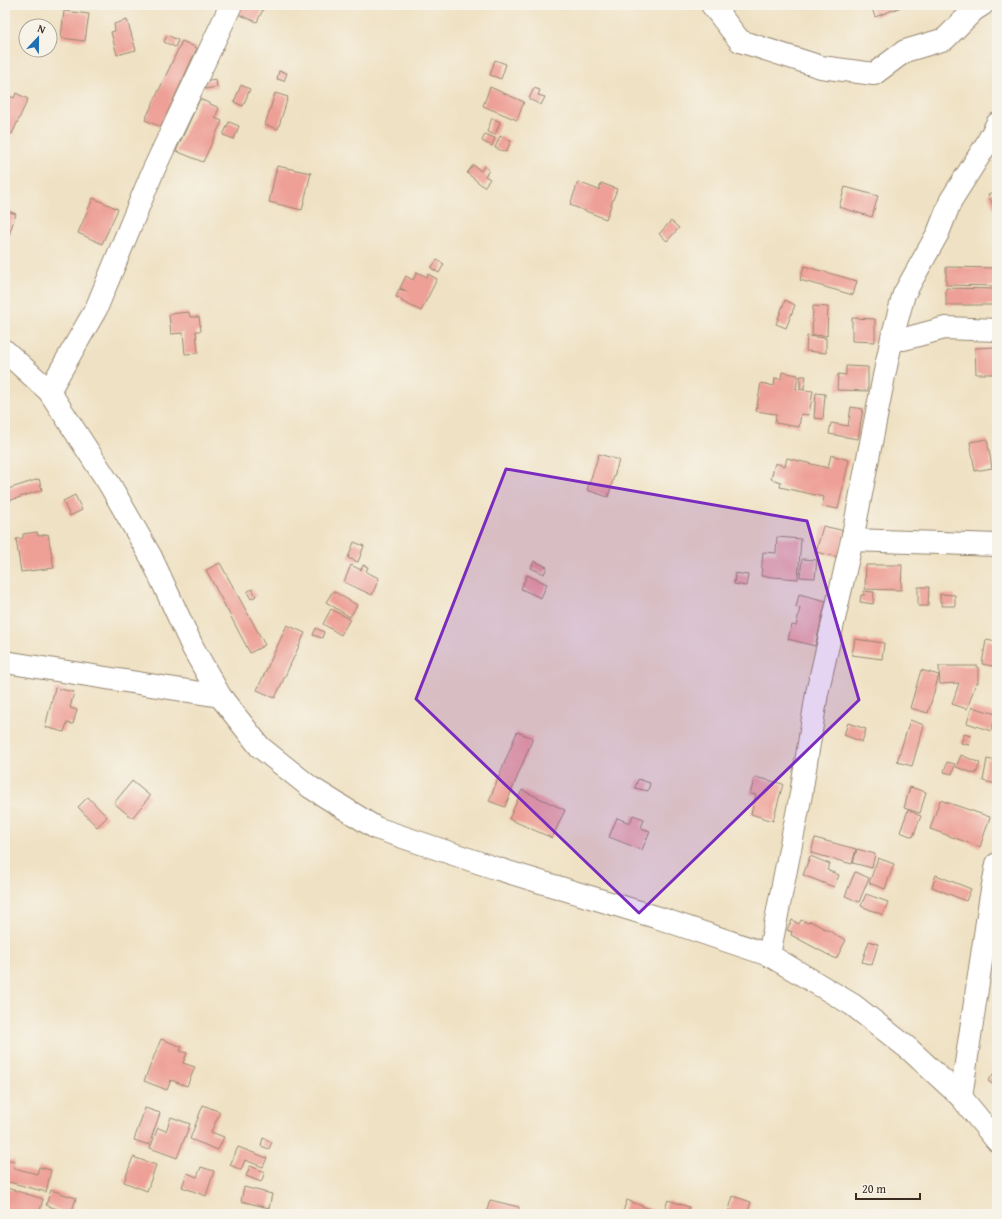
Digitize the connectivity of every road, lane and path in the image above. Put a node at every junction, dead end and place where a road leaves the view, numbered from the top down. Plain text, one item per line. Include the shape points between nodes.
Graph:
1 (232, 5) edge
2 (712, 5) edge
3 (982, 5) edge
4 (997, 124) edge
5 (997, 330) edge
6 (892, 338) junction
7 (5, 351) edge
8 (49, 391) junction
9 (852, 540) junction
10 (997, 545) edge
11 (5, 662) edge
12 (220, 696) junction
13 (997, 864) edge
14 (769, 955) junction
15 (961, 1097) junction
16 (997, 1141) edge

1 - 8 street via 153,171 96,308
2 - 3 street via 740,41 821,67 874,74 905,51 945,39
4 - 6 street via 951,200 938,233 904,294
5 - 6 street via 945,328 904,339
6 - 9 street
7 - 8 street
8 - 12 street via 110,485 151,558 193,648
9 - 10 street
9 - 14 street via 817,693 802,794
11 - 12 street
12 - 14 street via 260,747 310,787 376,828
13 - 15 street via 988,909
14 - 15 street via 853,1005 909,1050
15 - 16 street

